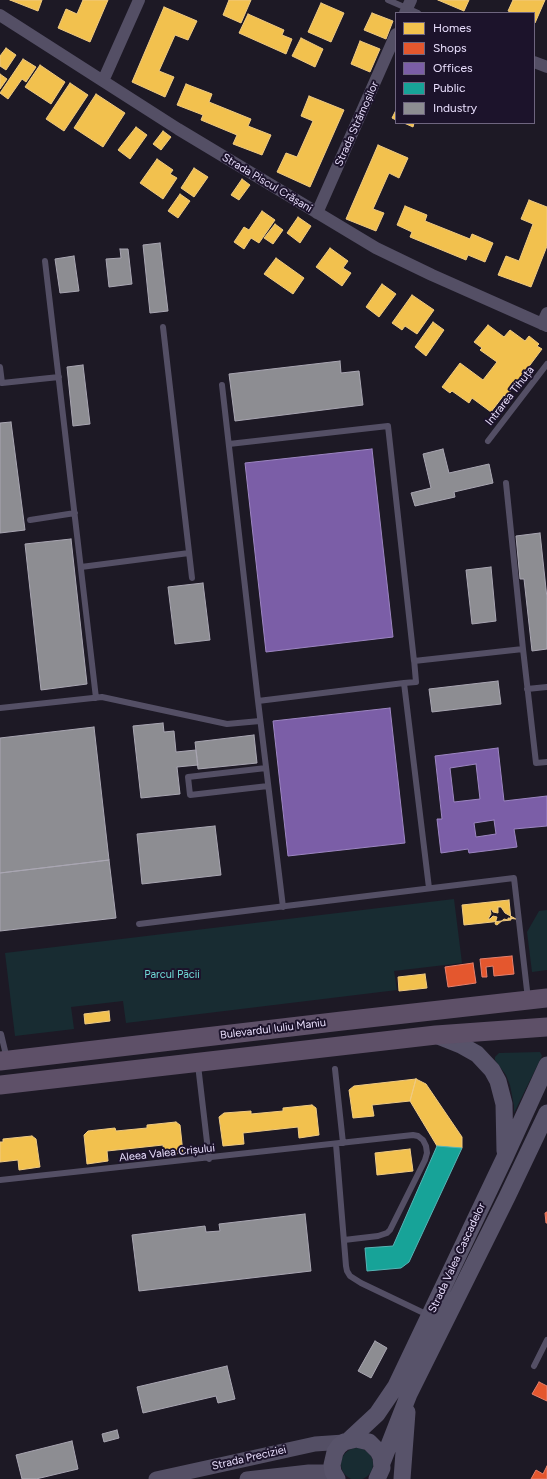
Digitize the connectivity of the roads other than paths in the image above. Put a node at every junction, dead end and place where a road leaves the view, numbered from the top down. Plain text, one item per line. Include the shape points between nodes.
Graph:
1 (139, 0) edge
2 (388, 0) edge
3 (410, 9) edge
4 (0, 15) edge
5 (395, 36) edge
6 (535, 62) edge
7 (547, 68) edge
8 (103, 82) junction
9 (317, 213) junction
10 (46, 261) dead end
11 (545, 321) edge
12 (163, 327) dead end
13 (547, 364) edge
14 (0, 367) edge
15 (59, 377) junction
16 (222, 385) dead end
17 (488, 440) dead end
18 (229, 444) junction
19 (506, 483) dead end
20 (75, 513) junction
21 (30, 520) dead end
22 (189, 554) junction
23 (81, 567) junction
24 (192, 578) dead end
25 (523, 649) junction
26 (414, 659) junction
27 (404, 683) junction
28 (547, 687) edge
29 (527, 689) junction
30 (96, 698) junction
31 (258, 701) junction
32 (0, 708) edge
33 (260, 721) junction
34 (547, 762) edge
35 (266, 768) junction
36 (268, 786) junction
37 (429, 888) junction
38 (283, 906) junction
39 (139, 924) dead end
40 (547, 998) edge
41 (528, 1000) junction
42 (547, 1027) edge
43 (0, 1034) edge
44 (436, 1035) junction
45 (4, 1061) edge
46 (198, 1061) junction
47 (547, 1065) edge
48 (335, 1069) dead end
49 (0, 1085) edge
50 (547, 1113) edge
51 (339, 1144) junction
52 (505, 1157) junction
53 (209, 1159) junction
54 (0, 1180) edge
55 (344, 1240) junction
56 (437, 1319) junction
57 (547, 1340) edge
58 (534, 1366) dead end
59 (409, 1394) junction
60 (347, 1441) junction
61 (380, 1473) edge
62 (334, 1476) edge
63 (270, 1478) edge
64 (156, 1479) edge
65 (248, 1479) edge
66 (402, 1479) edge

1 - 8 street
2 - 3 lane
4 - 8 street, Strada Piscul Crășani
5 - 9 street, Strada Strămoșilor
6 - 7 street
8 - 9 street, Strada Piscul Crășani
9 - 11 street, Strada Piscul Crășani via 376,248 432,275
10 - 15 lane
12 - 22 lane
13 - 17 lane, Intrarea Tihuța
14 - 15 lane via 2,383
15 - 20 lane
16 - 18 lane
18 - 26 lane via 388,426
18 - 31 lane
19 - 25 lane
20 - 21 lane
20 - 23 lane
22 - 23 lane
22 - 24 lane
23 - 30 lane
25 - 26 lane
25 - 29 lane
26 - 27 lane via 416,682
27 - 31 lane
27 - 37 lane
28 - 29 lane
29 - 34 lane via 536,763
30 - 32 lane
30 - 33 lane via 102,697 227,724
31 - 33 lane
33 - 35 lane
35 - 36 lane
35 - 36 lane via 188,777 190,795
36 - 38 lane
37 - 38 lane
37 - 41 lane via 514,878
38 - 39 lane
40 - 41 main road, Bulevardul Iuliu Maniu
41 - 45 main road, Bulevardul Iuliu Maniu
42 - 44 main road
43 - 45 lane
44 - 46 main road
44 - 52 main road via 477,1054 492,1070 504,1104
46 - 49 main road
46 - 53 lane
47 - 52 main road, Strada Valea Cascadelor
48 - 51 lane
50 - 56 main road, Strada Valea Cascadelor via 509,1194
51 - 53 lane, Aleea Valea Crișului
51 - 55 lane
51 - 55 lane, Aleea Valea Crișului via 413,1135 423,1140 427,1153 390,1230 378,1236
52 - 56 main road, Strada Valea Cascadelor
53 - 54 lane, Aleea Valea Crișului
55 - 56 lane via 346,1266 355,1280
56 - 59 main road, Strada Valea Cascadelor
56 - 60 main road, Strada Valea Cascadelor via 377,1414
57 - 58 lane
59 - 61 main road, Strada Valea Cascadelor
59 - 66 main road
60 - 61 main road via 362,1440 374,1446 381,1457
60 - 62 main road, Strada Valea Cascadelor via 335,1452 332,1465
60 - 64 street, Strada Preciziei via 316,1444
62 - 63 street, Strada Preciziei via 309,1472
63 - 65 street, Strada Preciziei

